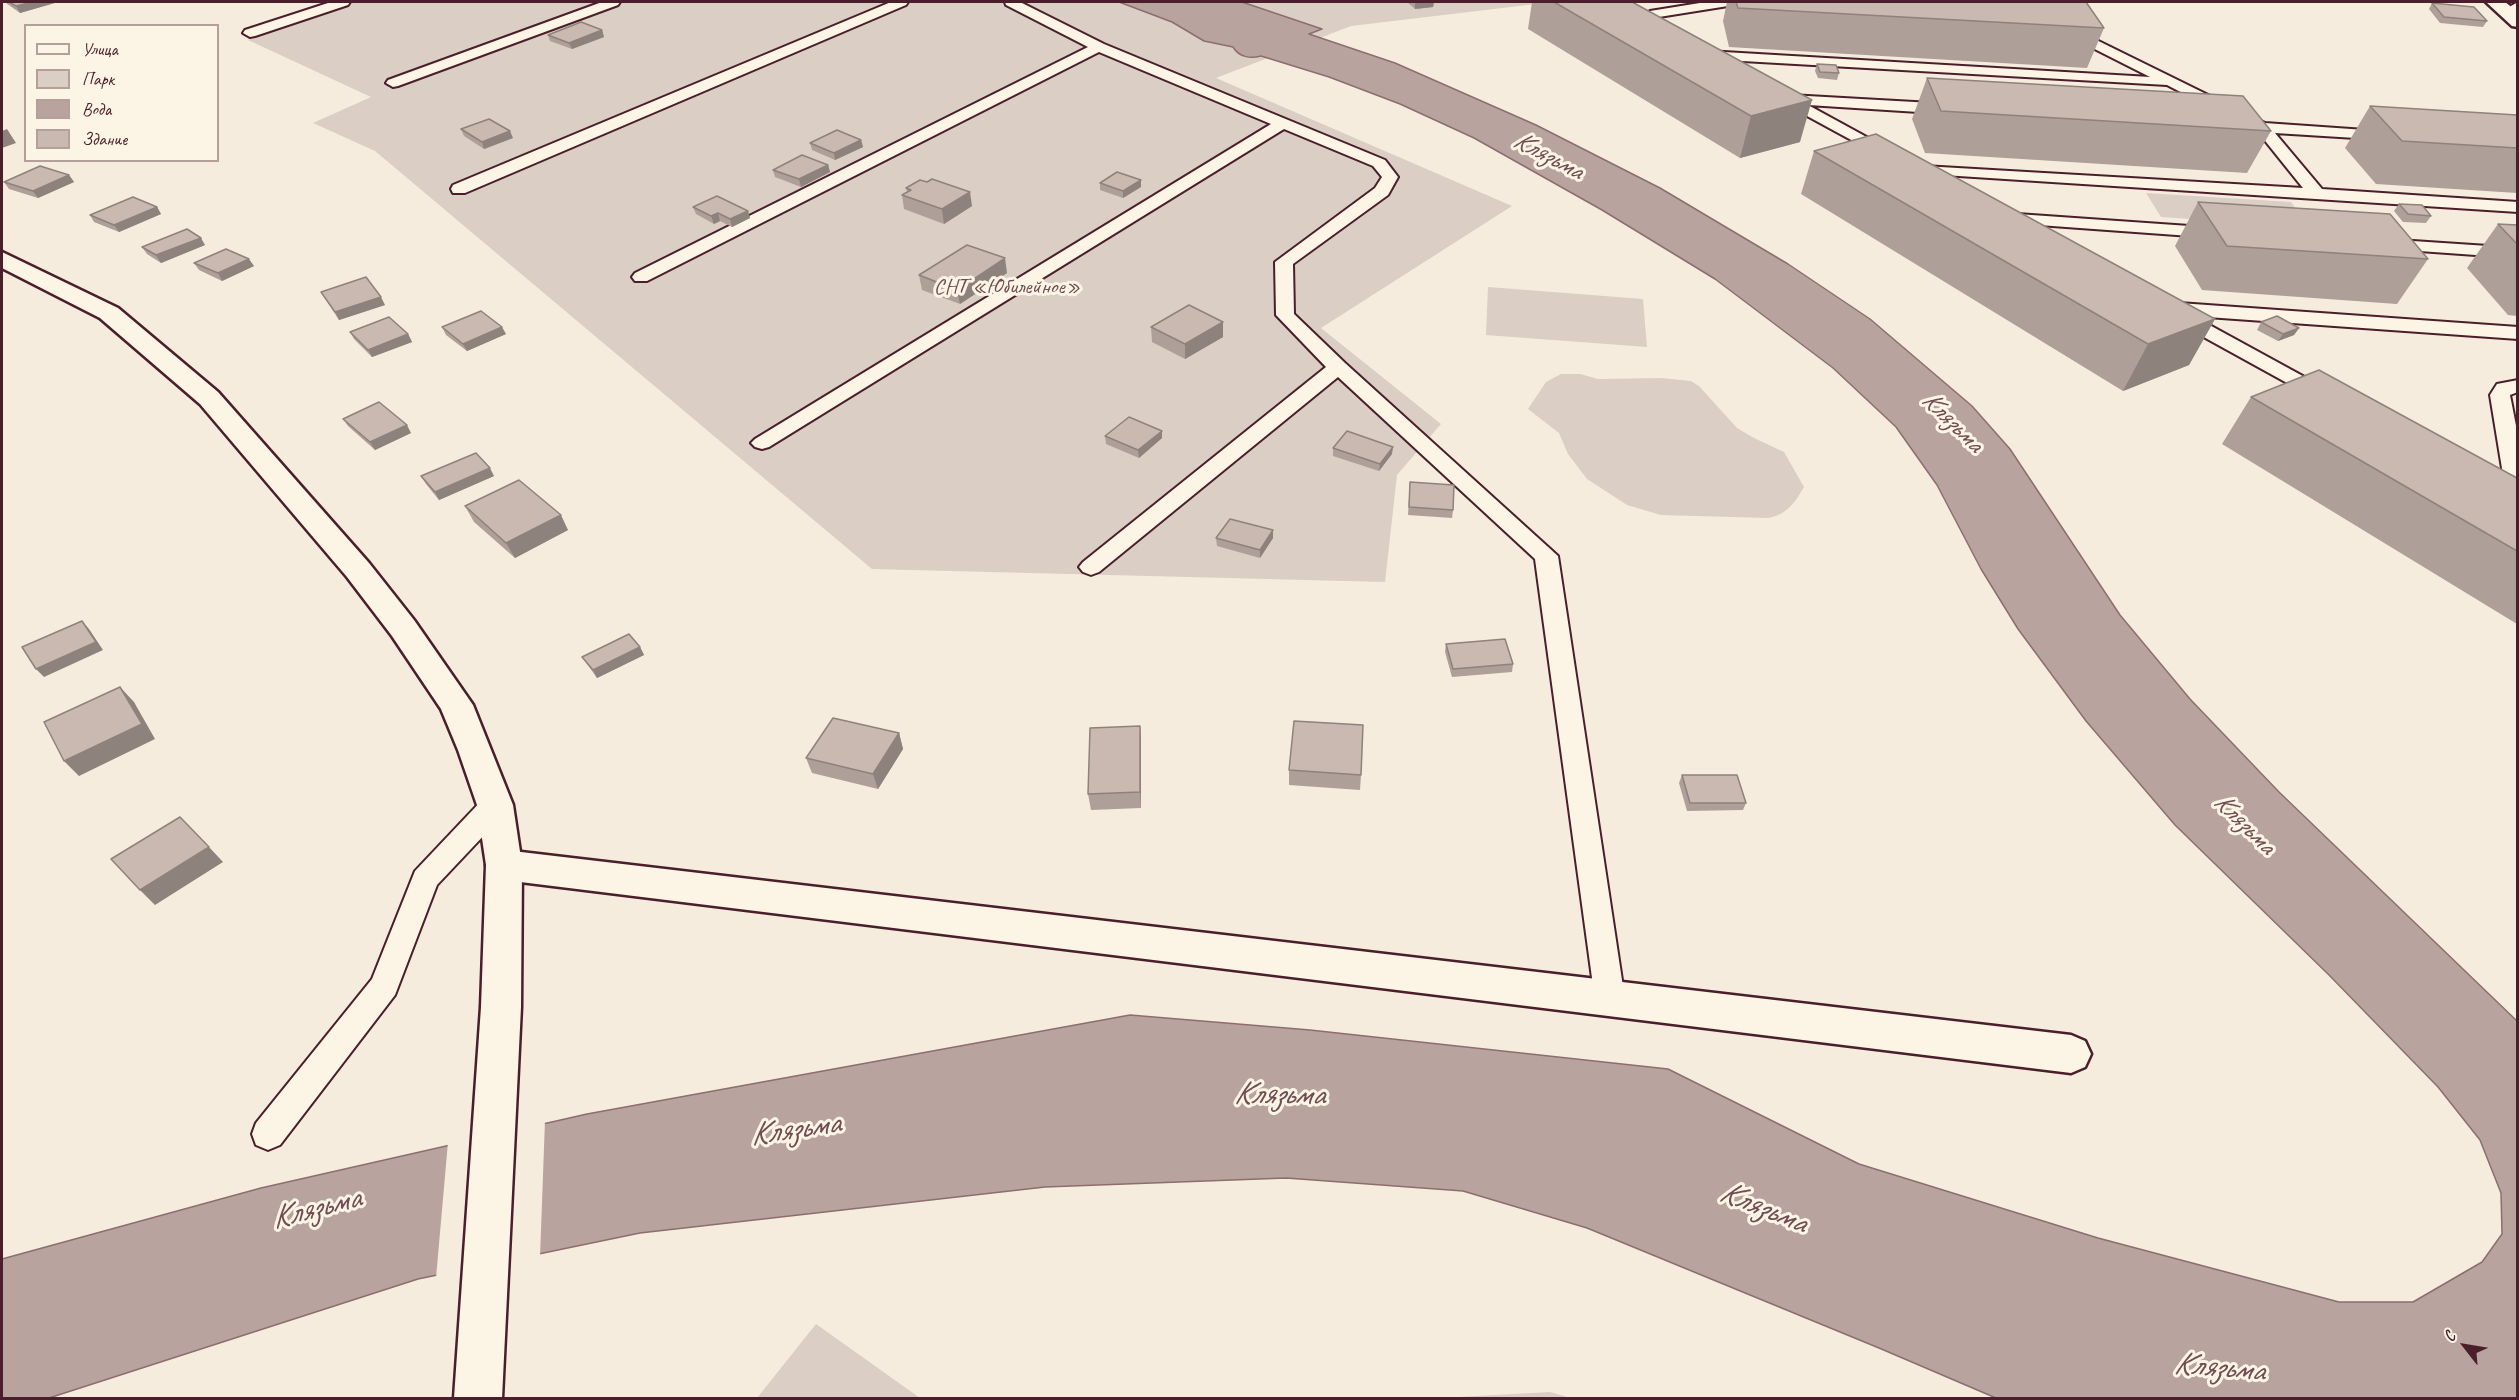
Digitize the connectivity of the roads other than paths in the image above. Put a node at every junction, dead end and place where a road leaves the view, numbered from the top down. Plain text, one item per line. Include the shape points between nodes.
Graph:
1 (343, 2) edge
2 (613, 2) edge
3 (901, 2) edge
4 (1011, 2) edge
5 (2495, 2) edge
6 (1774, 4) edge
7 (2516, 16) edge
8 (2054, 23) edge
9 (250, 33) dead end
10 (1099, 47) junction
11 (1707, 55) junction
12 (1737, 72) edge
13 (393, 83) dead end
14 (2174, 83) junction
15 (1766, 88) edge
16 (1786, 99) junction
17 (1961, 109) edge
18 (1282, 124) junction
19 (2217, 125) edge
20 (2263, 128) junction
21 (2402, 136) edge
22 (1912, 168) junction
23 (1942, 185) edge
24 (459, 189) dead end
25 (2317, 194) junction
26 (2517, 207) edge
27 (2238, 234) edge
28 (2033, 235) edge
29 (2368, 243) edge
30 (2517, 253) edge
31 (2, 259) edge
32 (641, 277) dead end
33 (2517, 333) edge
34 (1338, 368) junction
35 (2517, 386) edge
36 (2346, 407) edge
37 (762, 442) dead end
38 (2497, 491) edge
39 (2517, 500) edge
40 (1091, 567) dead end
41 (495, 805) junction
42 (504, 865) junction
43 (1610, 1000) junction
44 (2071, 1054) dead end
45 (268, 1134) dead end
46 (477, 1398) edge

1 - 9 lane
2 - 13 lane
3 - 24 lane
4 - 10 lane
5 - 7 main road
6 - 11 lane via 1719,3 1655,14 1648,19
8 - 14 lane
10 - 18 lane
10 - 32 lane
11 - 12 lane
11 - 14 lane
14 - 20 lane
15 - 16 lane
16 - 17 lane
16 - 22 lane
18 - 34 lane via 1379,163 1390,177 1382,191 1284,262 1285,315
18 - 37 lane
19 - 20 lane
20 - 21 lane
20 - 25 lane
22 - 23 lane
22 - 25 lane
25 - 26 lane
27 - 28 lane via 1998,216
29 - 30 lane
31 - 41 main road via 109,313 209,398 403,628 456,705
33 - 36 lane via 2160,305
34 - 40 lane
34 - 43 lane via 1546,556
35 - 39 lane via 2504,388 2500,395
38 - 39 lane
41 - 42 main road
41 - 45 lane via 425,879 384,986
42 - 43 main road
42 - 46 main road via 501,1006
43 - 44 main road

